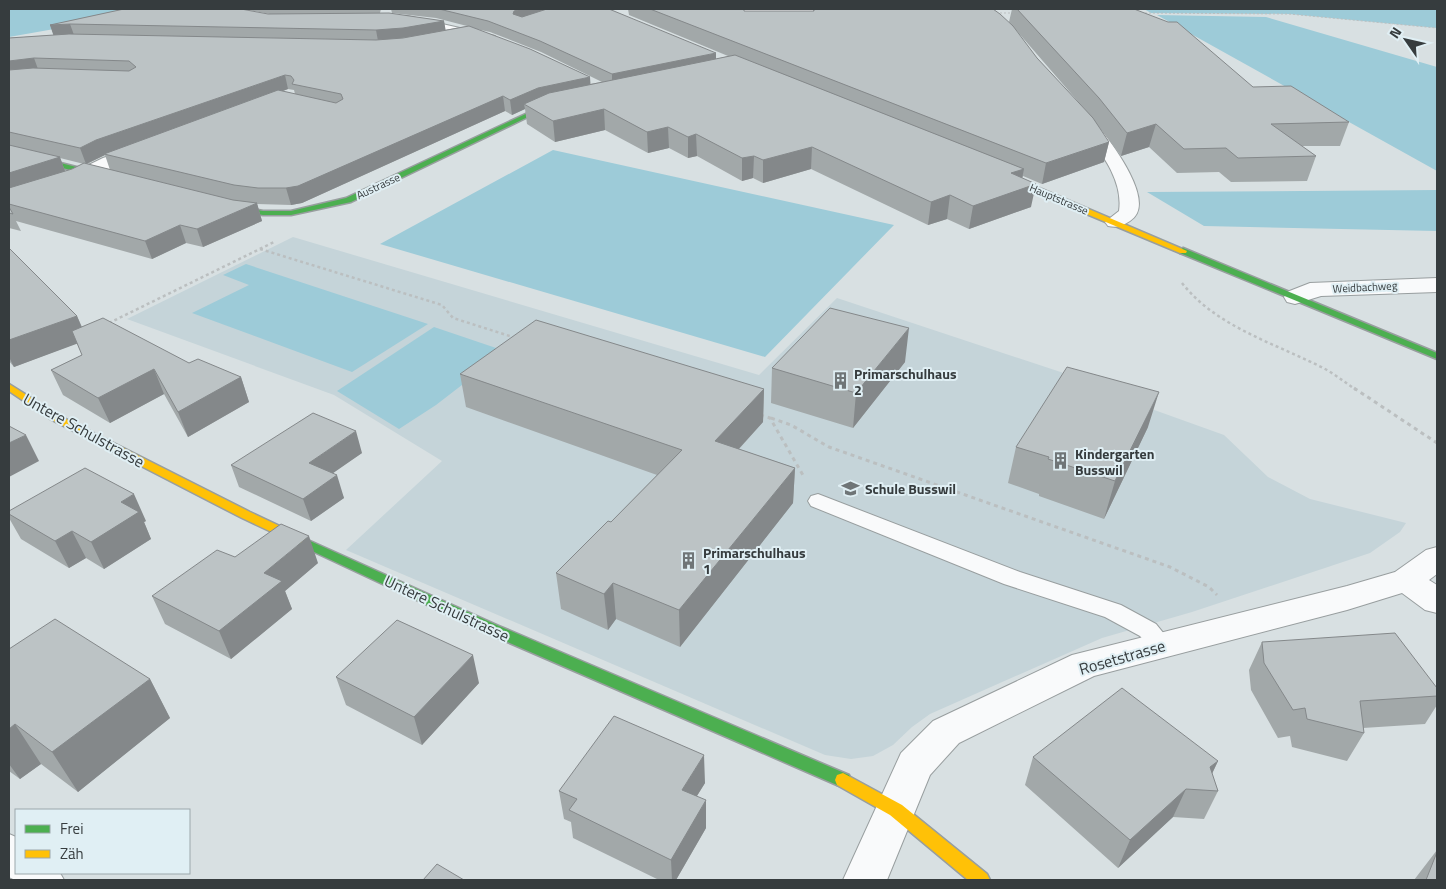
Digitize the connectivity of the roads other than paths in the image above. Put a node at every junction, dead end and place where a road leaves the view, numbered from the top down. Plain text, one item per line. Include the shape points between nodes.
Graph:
1 (713, 9) edge
2 (867, 12) edge
3 (398, 19) edge
4 (472, 33) junction
5 (436, 40) edge
6 (499, 42) edge
7 (575, 101) edge
8 (1077, 110) edge
9 (154, 146) edge
10 (9, 152) edge
11 (992, 172) edge
12 (86, 173) junction
13 (117, 180) edge
14 (9, 200) edge
15 (210, 203) edge
16 (1114, 222) junction
17 (1437, 284) edge
18 (1295, 297) junction
19 (1437, 356) edge
20 (9, 387) edge
21 (818, 501) road end
22 (1437, 558) edge
23 (1406, 580) junction
24 (1437, 601) edge
25 (1161, 645) junction
26 (896, 810) junction
27 (865, 880) edge
28 (981, 880) edge

1 - 2 street
3 - 4 street
4 - 5 street
4 - 6 street
7 - 15 street, Austrasse via 534,112 348,200 291,212 264,213
8 - 16 street via 1104,144 1124,180 1131,206 1128,214
9 - 12 street
10 - 12 street
11 - 16 street, Hauptstrasse
12 - 13 street
12 - 14 street
16 - 18 street, Hauptstrasse
17 - 18 street, Weidbachweg via 1310,290
18 - 19 street, Hauptstrasse
20 - 26 street, Untere Schulstrasse via 56,418 246,515 494,630 850,783
21 - 25 lane via 1012,578 1114,611 1148,630
22 - 23 street, Rosetstrasse
23 - 24 street
23 - 25 street, Rosetstrasse
25 - 26 street, Rosetstrasse via 1085,665 946,732 915,765
26 - 27 street, Rosetstrasse
26 - 28 street, Untere Schulstrasse

